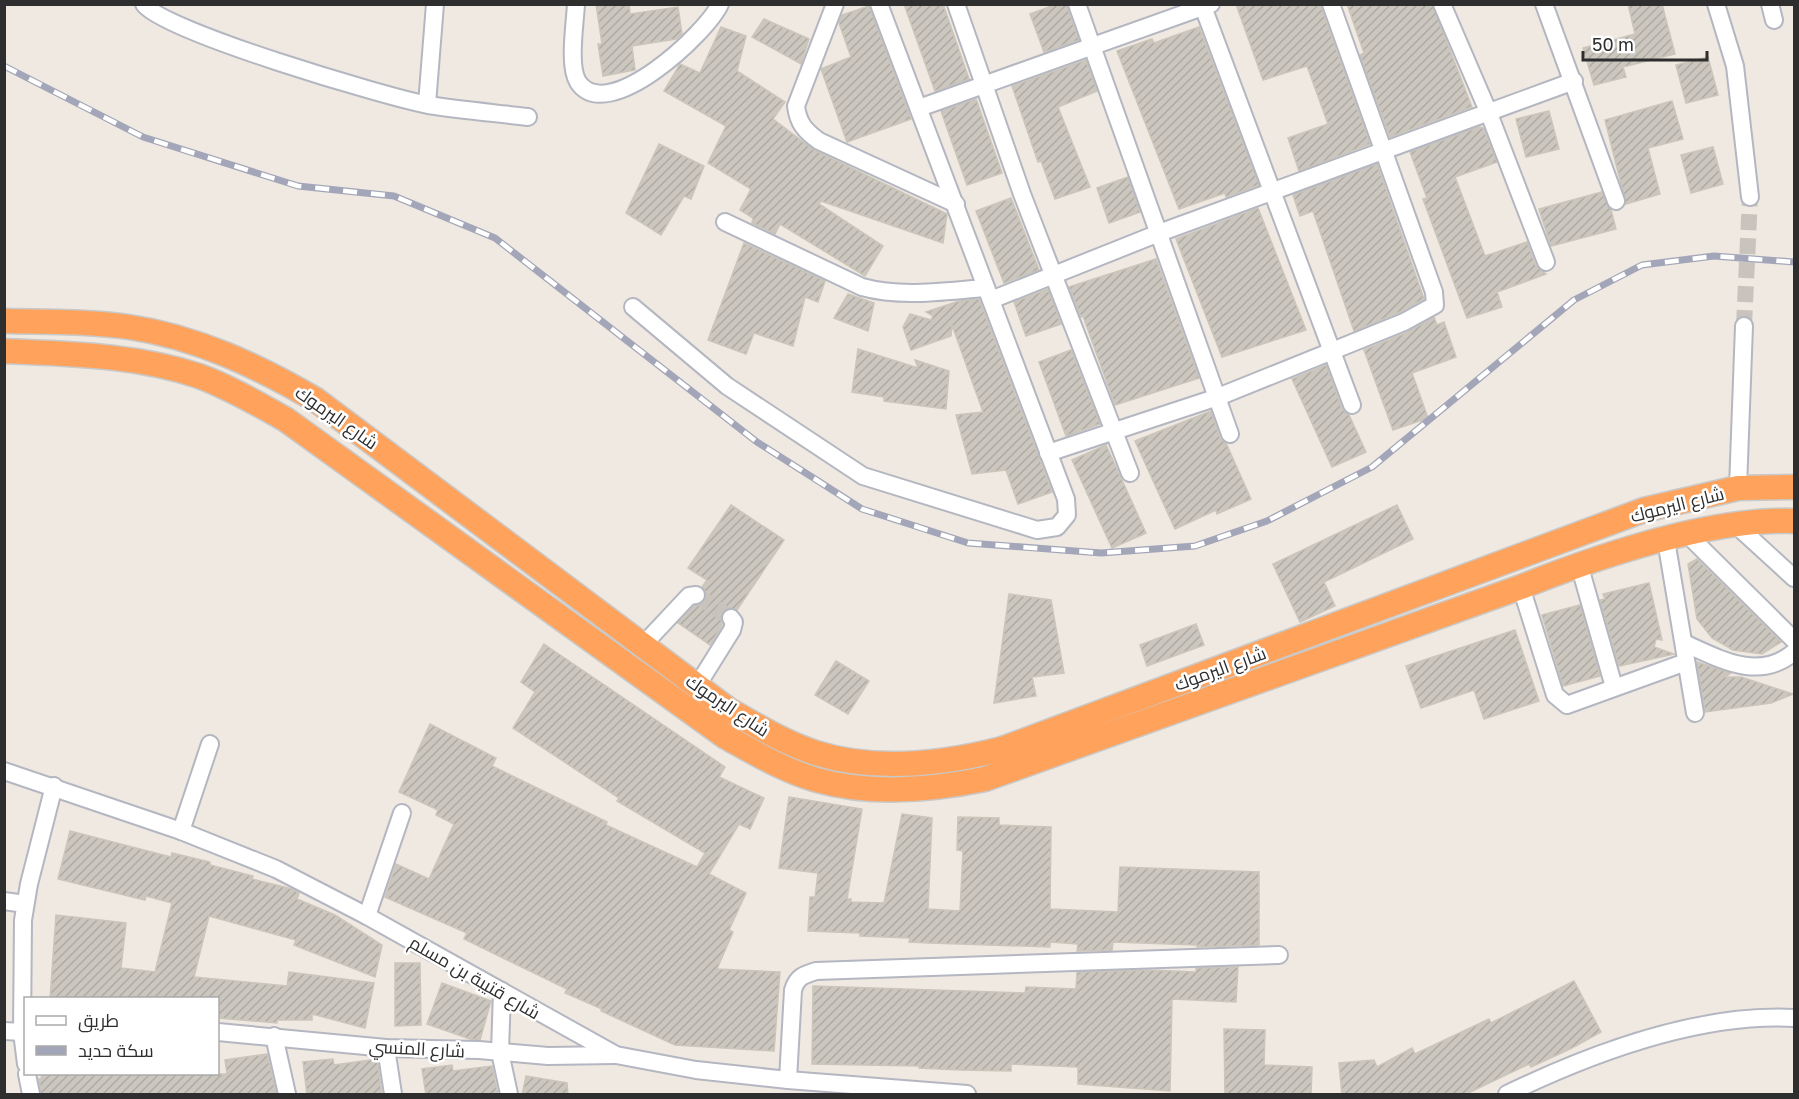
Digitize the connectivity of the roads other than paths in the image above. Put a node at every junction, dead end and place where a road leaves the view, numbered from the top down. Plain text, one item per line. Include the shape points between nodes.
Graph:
1 (144, 4) edge
2 (435, 4) edge
3 (576, 4) edge
4 (720, 4) edge
5 (835, 4) edge
6 (879, 4) edge
7 (956, 4) edge
8 (1077, 4) edge
9 (1331, 4) edge
10 (1442, 4) edge
11 (1544, 4) edge
12 (1716, 4) edge
13 (1205, 6) edge
14 (1092, 47) junction
15 (1574, 81) junction
16 (984, 84) junction
17 (427, 104) junction
18 (919, 108) junction
19 (1488, 111) junction
20 (528, 117) dead end
21 (1383, 152) junction
22 (1274, 193) junction
23 (1750, 197) tunnel mouth
24 (1616, 201) dead end
25 (956, 204) junction
26 (725, 222) dead end
27 (1159, 233) junction
28 (1546, 262) dead end
29 (1054, 276) junction
30 (988, 294) junction
31 (633, 307) dead end
32 (4, 321) edge
33 (1743, 326) tunnel mouth
34 (1332, 350) junction
35 (4, 351) edge
36 (1218, 397) junction
37 (1352, 405) dead end
38 (1115, 430) junction
39 (1230, 434) dead end
40 (1048, 453) junction
41 (1130, 473) dead end
42 (1794, 487) edge
43 (1738, 488) junction
44 (1794, 521) edge
45 (1736, 524) junction
46 (1677, 537) junction
47 (1579, 564) junction
48 (1794, 578) edge
49 (1521, 587) junction
50 (696, 595) dead end
51 (731, 618) dead end
52 (1794, 640) edge
53 (1684, 643) junction
54 (643, 645) junction
55 (1794, 652) edge
56 (1686, 662) junction
57 (697, 686) junction
58 (1614, 687) junction
59 (1695, 713) dead end
60 (210, 744) dead end
61 (4, 771) edge
62 (54, 786) junction
63 (402, 813) dead end
64 (182, 831) junction
65 (4, 901) edge
66 (25, 904) junction
67 (367, 916) junction
68 (1279, 955) dead end
69 (502, 991) junction
70 (24, 997) edge
71 (1794, 1018) edge
72 (24, 1022) edge
73 (4, 1032) edge
74 (219, 1032) edge
75 (274, 1036) junction
76 (386, 1048) junction
77 (500, 1052) junction
78 (616, 1055) junction
79 (27, 1075) edge
80 (788, 1080) junction
81 (31, 1095) edge
82 (287, 1095) edge
83 (393, 1095) edge
84 (509, 1095) edge
85 (967, 1095) edge
86 (1507, 1095) edge

1 - 17 street via 166,20 296,69
2 - 17 street
3 - 4 street via 573,68 577,81 594,95 635,85 690,41
5 - 25 street via 796,106 805,131
6 - 18 street
7 - 16 street
8 - 14 street
9 - 21 street
10 - 19 street
11 - 15 street
12 - 23 street via 1735,66
13 - 14 street
13 - 22 street
14 - 16 street
14 - 27 street
15 - 19 street
15 - 24 street
16 - 18 street
16 - 29 street
17 - 20 street
18 - 25 street
19 - 21 street
19 - 28 street
21 - 22 street
21 - 34 street via 1436,301 1432,308 1404,322
22 - 27 street
22 - 34 street
25 - 30 street
26 - 30 street via 861,287 906,294
27 - 29 street
27 - 36 street
29 - 30 street
29 - 38 street
30 - 40 street
31 - 40 street via 727,386 863,476 1037,530 1057,527 1067,515 1066,499
32 - 54 highway, شارع اليرموك via 129,327 218,351 267,372 316,400
33 - 43 street
34 - 36 street
34 - 37 street
35 - 49 highway, شارع اليرموك via 107,357 157,365 200,377 246,397 285,419 726,737 784,768 836,785 925,788 985,779
36 - 38 street
36 - 39 street
38 - 40 street
38 - 41 street
42 - 43 highway, شارع اليرموك
43 - 57 highway, شارع اليرموك via 1644,510 1013,745 961,759 907,764 857,762 816,753 765,731
44 - 45 highway, شارع اليرموك
45 - 46 highway, شارع اليرموك
45 - 48 street
46 - 47 highway, شارع اليرموك
46 - 52 street
46 - 53 street
47 - 49 highway, شارع اليرموك
47 - 58 street
49 - 58 street via 1561,702 1572,705
50 - 54 street via 689,596
51 - 57 street via 732,630
53 - 55 street via 1732,665 1751,668 1785,661
53 - 56 street
54 - 57 highway, شارع اليرموك
56 - 58 street
56 - 59 street
60 - 64 street
61 - 62 street, شارع قتيبة بن مسلم
62 - 64 street, شارع قتيبة بن مسلم
62 - 66 street
63 - 67 street
64 - 67 street, شارع قتيبة بن مسلم via 276,869
65 - 66 street
66 - 70 street
67 - 69 street, شارع قتيبة بن مسلم
68 - 80 street via 816,971 802,975 792,990
69 - 77 street
69 - 78 street, شارع قتيبة بن مسلم
71 - 86 street via 1725,1022 1618,1048
72 - 73 street
74 - 75 street, شارع المنسي
75 - 76 street, شارع المنسي
75 - 82 street
76 - 77 street, شارع المنسي
76 - 83 street
77 - 78 street, شارع المنسي
77 - 84 street
78 - 80 street, شارع قتيبة بن مسلم via 696,1070
79 - 81 street
80 - 85 street, شارع قتيبة بن مسلم

